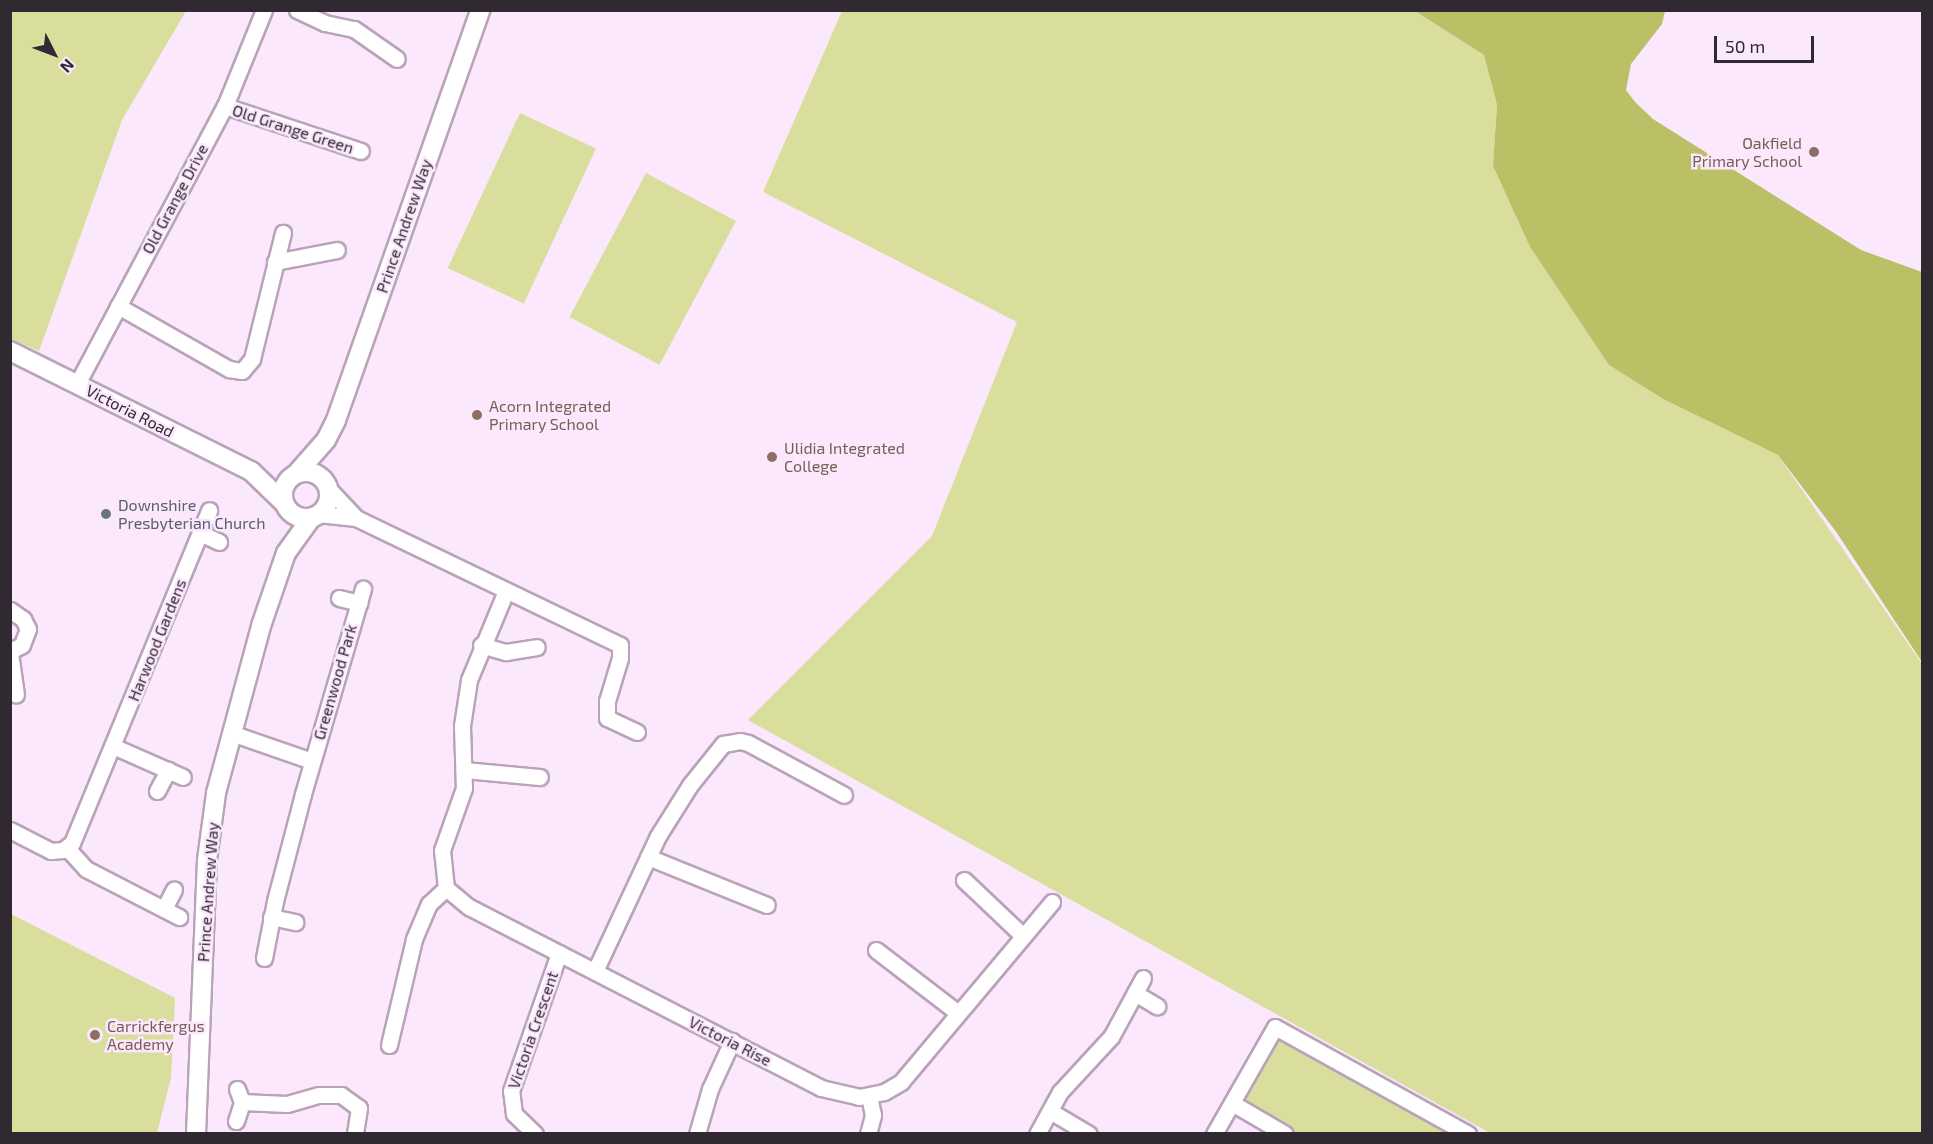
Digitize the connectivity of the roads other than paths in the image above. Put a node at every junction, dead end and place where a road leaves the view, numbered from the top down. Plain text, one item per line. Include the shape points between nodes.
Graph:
1 (264, 10) edge
2 (297, 10) edge
3 (480, 10) edge
4 (397, 59) dead end
5 (225, 106) junction
6 (361, 151) dead end
7 (283, 233) dead end
8 (337, 250) dead end
9 (275, 262) junction
10 (118, 306) junction
11 (10, 351) edge
12 (77, 384) junction
13 (326, 440) junction
14 (251, 471) junction
15 (295, 474) junction
16 (327, 485) junction
17 (285, 505) junction
18 (209, 510) dead end
19 (315, 516) junction
20 (356, 518) junction
21 (200, 533) junction
22 (219, 542) dead end
23 (286, 553) junction
24 (506, 591) junction
25 (339, 598) dead end
26 (10, 610) edge
27 (481, 645) junction
28 (537, 647) dead end
29 (10, 652) edge
30 (16, 695) dead end
31 (637, 732) dead end
32 (231, 733) junction
33 (115, 747) junction
34 (312, 761) junction
35 (168, 770) junction
36 (464, 770) junction
37 (183, 777) dead end
38 (540, 777) dead end
39 (158, 791) dead end
40 (844, 795) dead end
41 (10, 830) edge
42 (67, 848) junction
43 (648, 857) junction
44 (964, 880) dead end
45 (446, 888) junction
46 (174, 889) dead end
47 (1052, 902) dead end
48 (766, 905) dead end
49 (164, 909) junction
50 (271, 916) junction
51 (179, 917) dead end
52 (295, 922) dead end
53 (1023, 936) junction
54 (876, 950) dead end
55 (559, 953) junction
56 (264, 958) dead end
57 (595, 971) junction
58 (1143, 978) dead end
59 (1135, 993) junction
60 (1157, 1006) dead end
61 (958, 1013) junction
62 (732, 1041) junction
63 (389, 1044) dead end
64 (869, 1096) junction
65 (1232, 1103) junction
66 (1050, 1110) junction
67 (236, 1121) dead end
68 (196, 1134) edge
69 (356, 1134) edge
70 (535, 1134) edge
71 (697, 1134) edge
72 (868, 1134) edge
73 (1037, 1134) edge
74 (1089, 1134) edge
75 (1214, 1134) edge
76 (1285, 1134) edge
77 (1468, 1134) edge

1 - 5 street, Old Grange Drive
2 - 4 street via 325,23 354,29
3 - 13 street, Prince Andrew Way
5 - 6 street, Old Grange Green
5 - 10 street, Old Grange Drive
7 - 9 street
8 - 9 street
9 - 10 street via 252,360 242,371 231,370
10 - 12 street, Old Grange Drive
11 - 12 street, Victoria Road
12 - 14 street, Victoria Road
13 - 15 street, Prince Andrew Way
13 - 16 street, Prince Andrew Way
14 - 15 street, Victoria Road
14 - 17 street, Victoria Road
15 - 16 street via 312,472
15 - 17 street via 283,488
16 - 19 street via 327,504
16 - 20 street
17 - 19 street via 298,517
17 - 23 street, Prince Andrew Way
18 - 21 street, Harwood Gardens
19 - 20 street
19 - 23 street, Prince Andrew Way
20 - 24 street
21 - 22 street
21 - 33 street, Harwood Gardens
23 - 32 street, Prince Andrew Way
24 - 27 street
24 - 31 street via 620,645 607,701 608,718
25 - 34 street, Greenwood Park via 361,596
26 - 29 street via 23,619 28,629 22,645
27 - 28 street via 506,652
27 - 36 street via 464,704
29 - 30 street
32 - 34 street, Greenwood Park
32 - 68 street, Prince Andrew Way via 207,860
33 - 35 street
33 - 42 street, Harwood Gardens
34 - 50 street, Greenwood Park
35 - 37 street
35 - 39 street
36 - 38 street
36 - 45 street via 461,801 442,850
40 - 43 street via 748,743 730,741 718,749 690,785
41 - 42 street via 49,850
42 - 49 street via 80,865
43 - 48 street
43 - 57 street
44 - 53 street
45 - 55 street, Victoria Rise via 469,907
45 - 63 street via 429,904 418,930
46 - 49 street
47 - 53 street
49 - 51 street
50 - 52 street
50 - 56 street, Greenwood Park
53 - 61 street
54 - 61 street
55 - 57 street, Victoria Rise
55 - 70 street, Victoria Crescent via 511,1091 514,1114
57 - 62 street, Victoria Rise
58 - 59 street
59 - 60 street
59 - 66 street via 1111,1037 1060,1092
61 - 64 street via 901,1082
62 - 64 street, Victoria Rise via 828,1091
62 - 71 street via 710,1089
64 - 72 street via 873,1115
65 - 75 street
65 - 76 street
65 - 77 street via 1275,1027
66 - 73 street
66 - 74 street
67 - 69 street via 240,1095 287,1104 319,1095 341,1095 359,1108

